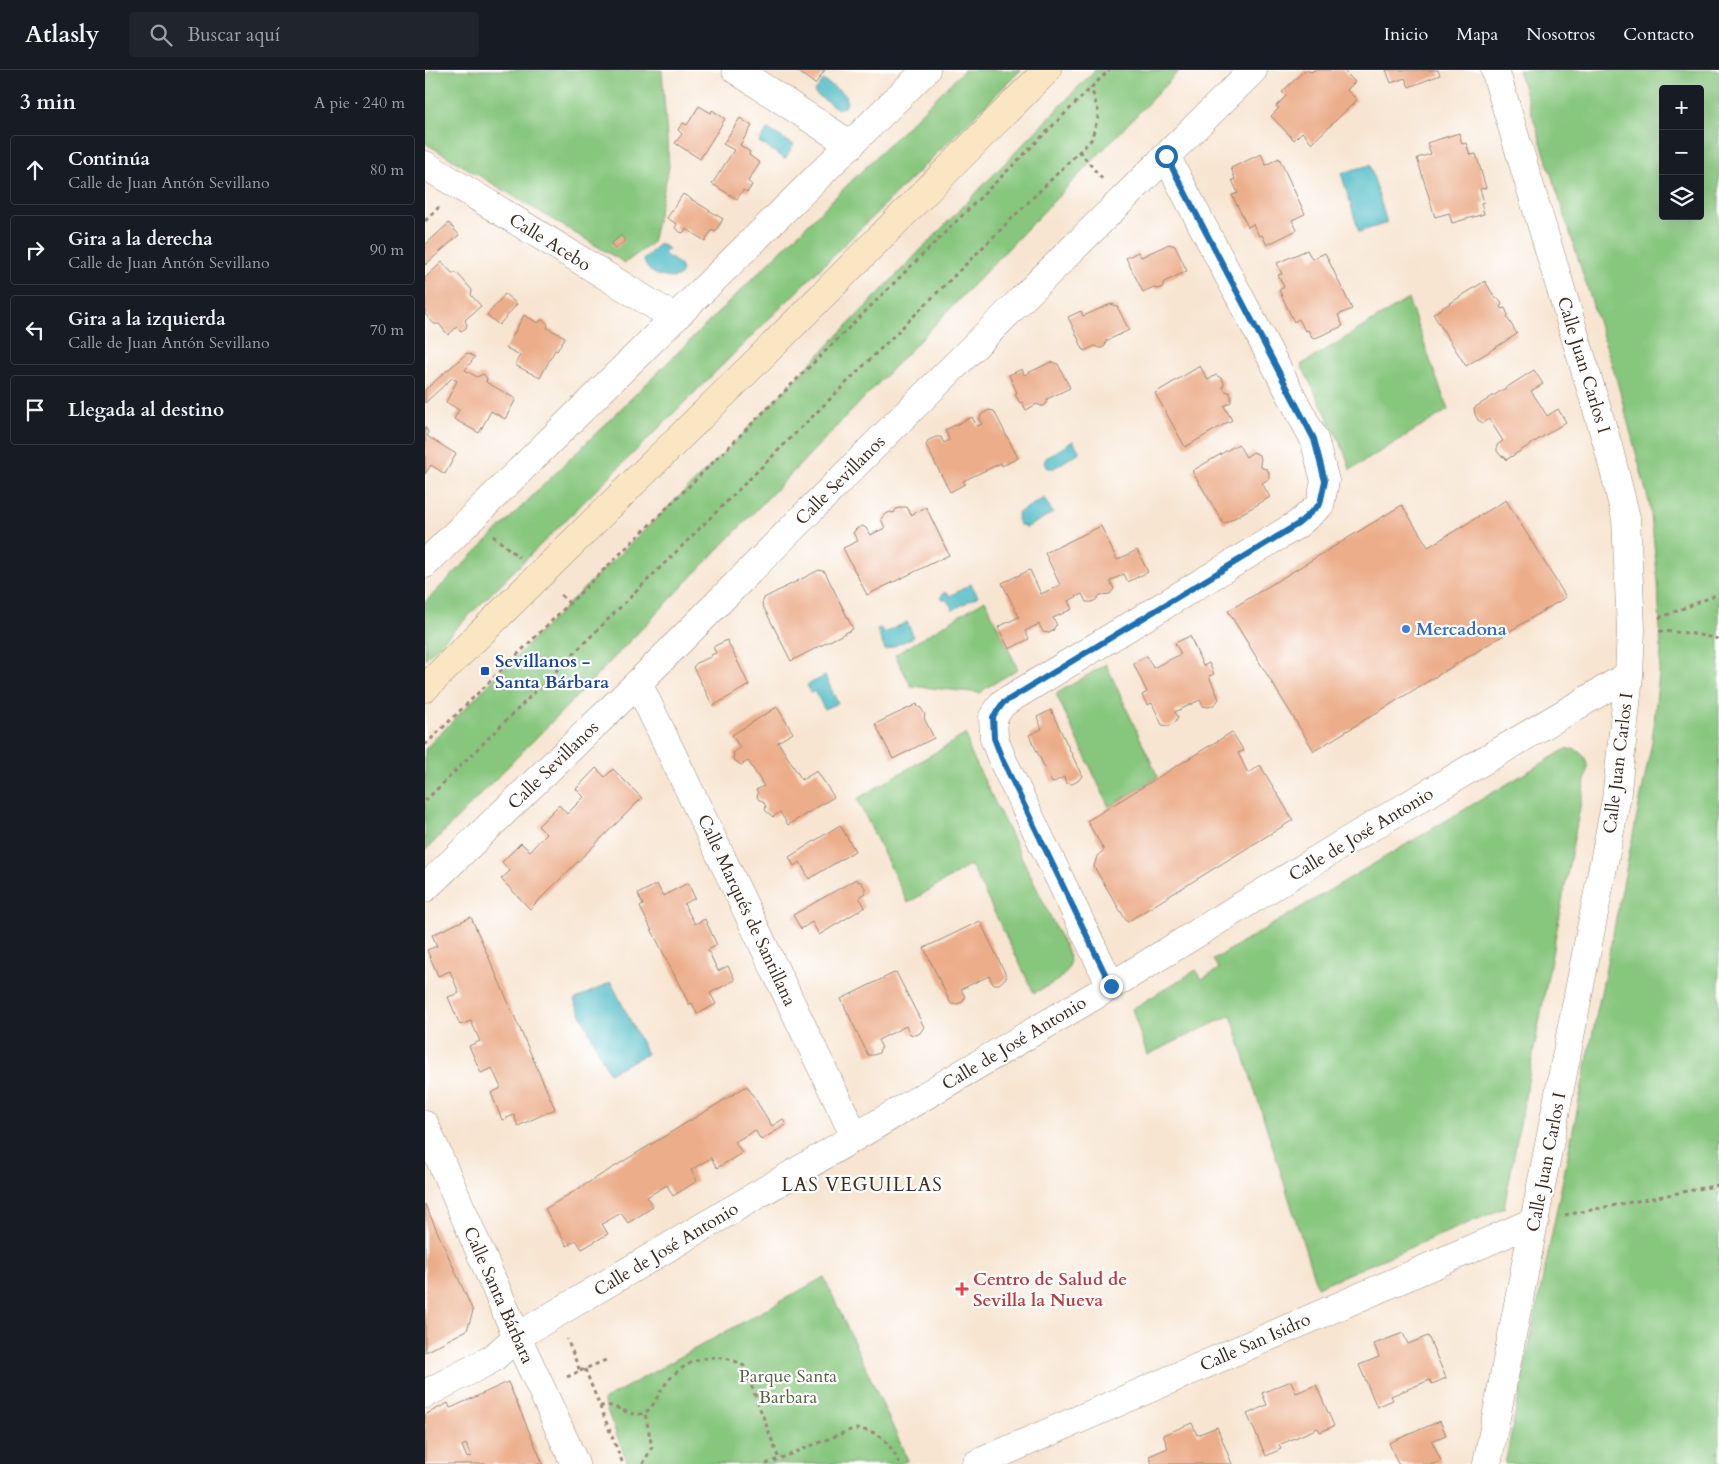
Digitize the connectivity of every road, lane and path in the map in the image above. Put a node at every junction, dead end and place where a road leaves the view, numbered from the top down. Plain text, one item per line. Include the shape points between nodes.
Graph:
1 (735, 70) edge
2 (926, 70) edge
3 (1047, 70) edge
4 (1109, 70) edge
5 (1253, 70) edge
6 (1495, 70) edge
7 (1091, 87) junction
8 (851, 145) junction
9 (1079, 151) junction
10 (1166, 156) junction
11 (425, 165) edge
12 (1120, 201) junction
13 (675, 318) junction
14 (472, 518) junction
15 (431, 548) edge
16 (540, 575) junction
17 (1719, 594) edge
18 (1631, 629) junction
19 (1719, 639) edge
20 (1629, 675) junction
21 (638, 683) junction
22 (425, 688) edge
23 (425, 744) edge
24 (425, 801) edge
25 (425, 888) edge
26 (1111, 986) junction
27 (425, 1125) edge
28 (855, 1137) junction
29 (1719, 1185) edge
30 (1535, 1220) junction
31 (574, 1336) dead end
32 (517, 1337) junction
33 (606, 1360) dead end
34 (585, 1369) junction
35 (580, 1371) junction
36 (541, 1388) junction
37 (425, 1394) edge
38 (600, 1406) junction
39 (645, 1413) junction
40 (779, 1459) junction
41 (992, 1461) edge
42 (575, 1464) edge
43 (623, 1464) edge
44 (643, 1464) edge
45 (766, 1464) edge
46 (900, 1464) edge
47 (1487, 1464) edge

1 - 8 street
2 - 8 street
3 - 16 main road
4 - 7 path
5 - 10 street, Calle Sevillanos
6 - 18 street, Calle Juan Carlos I via 1608,446 1626,518
7 - 9 path via 1099,114 1091,140
7 - 23 path
8 - 13 street
9 - 12 path
9 - 24 path
10 - 12 street, Calle Sevillanos
10 - 26 street via 1314,439 1325,481 1320,504 1298,524 1003,703 993,717 994,738 1002,759
11 - 13 street, Calle Acebo
12 - 21 street, Calle Sevillanos
13 - 14 street
14 - 15 street
14 - 16 path
16 - 22 main road
17 - 18 path
18 - 19 path
18 - 20 street, Calle Juan Carlos I
20 - 26 street, Calle de José Antonio
20 - 30 street, Calle Juan Carlos I via 1616,800
21 - 25 street, Calle Sevillanos
21 - 28 street, Calle Marqués de Santillana
26 - 28 street, Calle de José Antonio
27 - 32 street, Calle Santa Bárbara
28 - 32 street, Calle de José Antonio
29 - 30 path
30 - 41 street, Calle San Isidro
30 - 47 street, Calle Juan Carlos I
31 - 35 path via 567,1339
32 - 36 street, Calle Santa Bárbara
32 - 37 street, Calle de José Antonio via 492,1359
33 - 34 path
34 - 35 path
34 - 38 path
35 - 36 path
36 - 42 street, Calle Santa Bárbara
38 - 39 path via 637,1415
38 - 43 path
39 - 40 path via 671,1376 682,1367 708,1358 735,1360 744,1366
39 - 44 path via 652,1446
40 - 45 path
40 - 46 path via 853,1429 878,1434 888,1443

